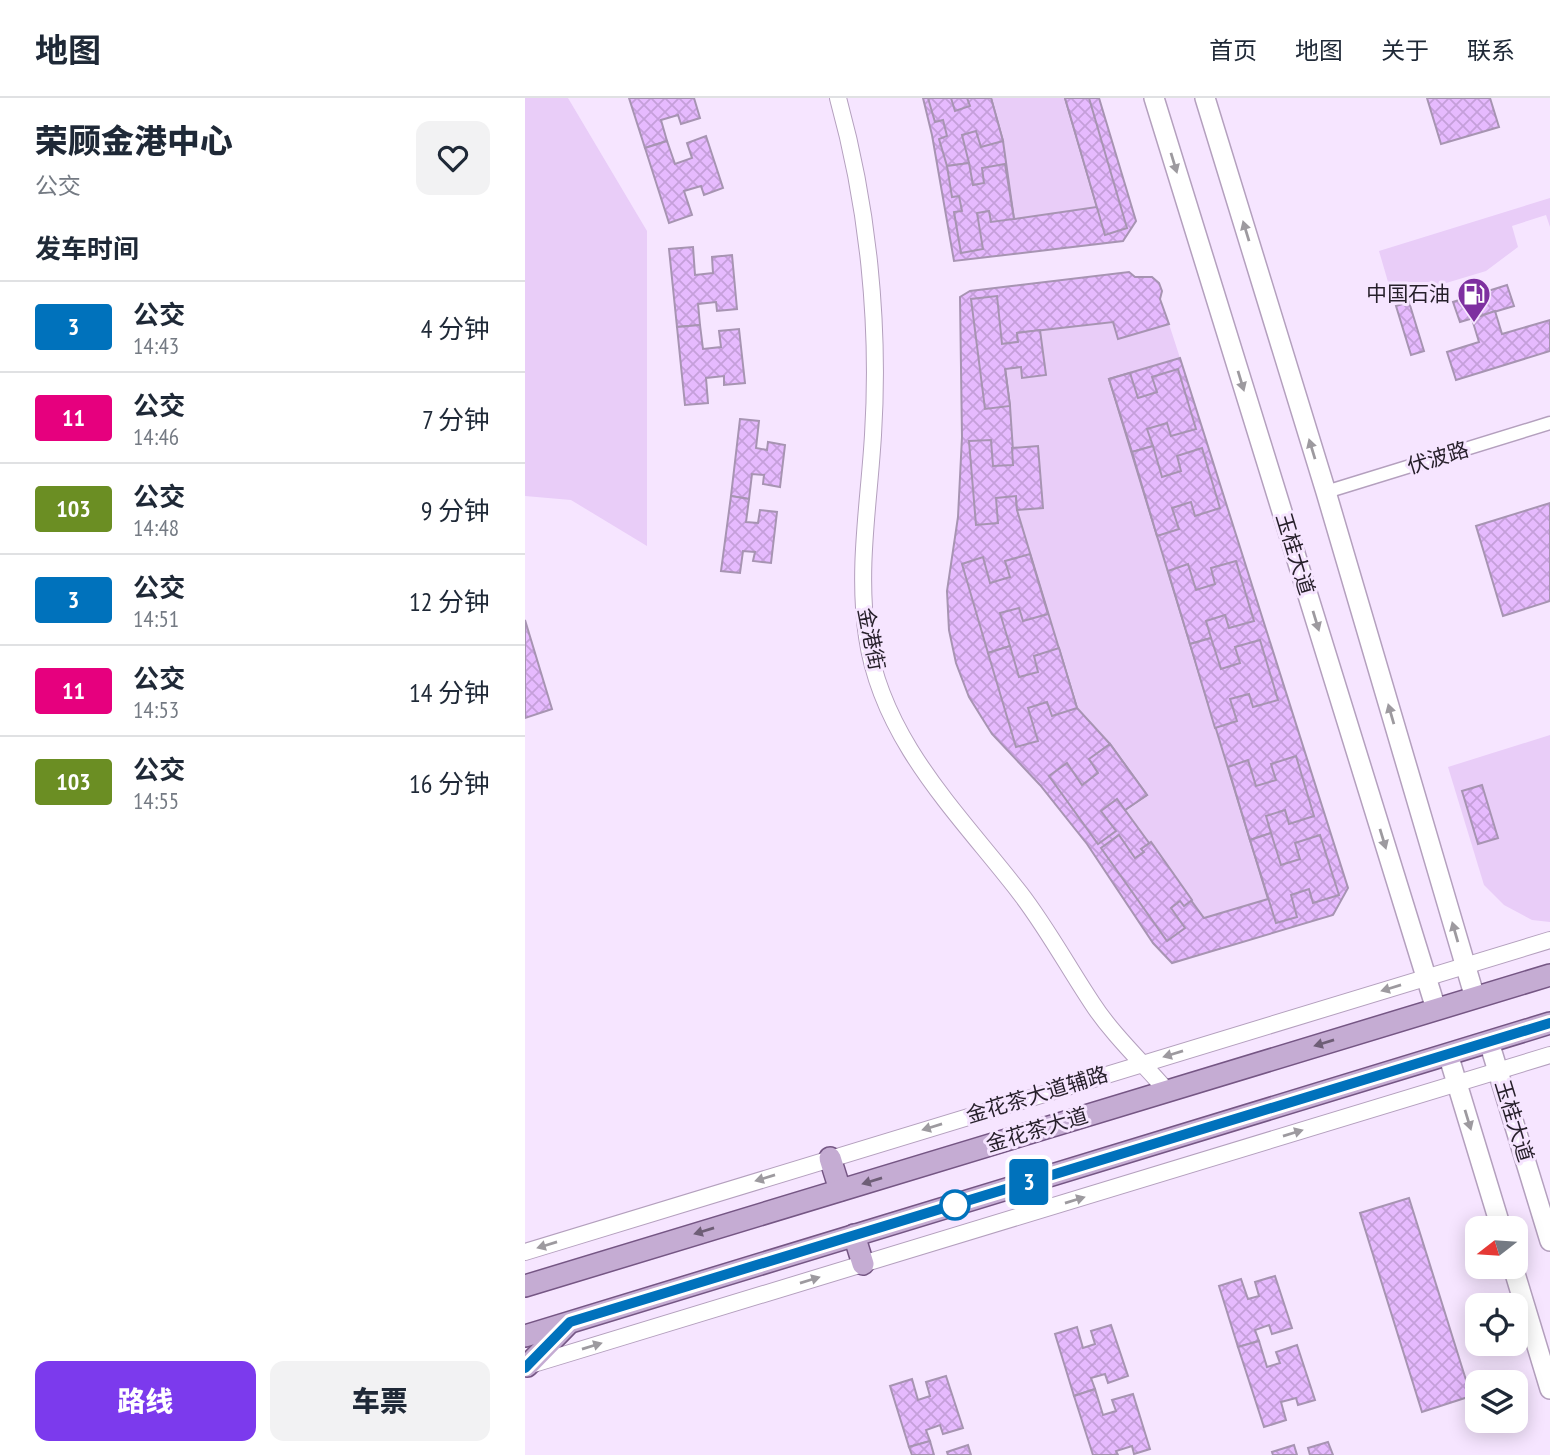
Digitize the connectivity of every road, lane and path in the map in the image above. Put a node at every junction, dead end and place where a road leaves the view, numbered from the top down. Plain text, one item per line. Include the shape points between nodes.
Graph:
1 (838, 98) edge
2 (1154, 98) edge
3 (1205, 98) edge
4 (1550, 423) edge
5 (1326, 492) junction
6 (1550, 940) edge
7 (1465, 966) junction
8 (1550, 975) edge
9 (1426, 978) junction
10 (1475, 998) junction
11 (1436, 1009) junction
12 (1550, 1023) edge
13 (1489, 1042) junction
14 (1448, 1054) junction
15 (1550, 1055) edge
16 (1143, 1063) junction
17 (1498, 1071) junction
18 (1457, 1083) junction
19 (1167, 1091) junction
20 (830, 1158) junction
21 (840, 1190) junction
22 (1497, 1216) edge
23 (854, 1236) junction
24 (1550, 1241) edge
25 (525, 1251) edge
26 (863, 1264) junction
27 (525, 1267) edge
28 (559, 1275) junction
29 (1517, 1279) edge
30 (525, 1286) edge
31 (570, 1322) junction
32 (525, 1336) edge
33 (526, 1366) edge
34 (1550, 1389) edge

1 - 16 street, 金港街 via 854,166 871,285 873,435 862,579 867,640 882,692 900,735 925,775 1021,895 1094,1006
2 -> 9 main road, 玉桂大道
5 -> 3 main road
4 - 5 street, 伏波路
7 -> 5 main road
6 - 7 street, 金花茶大道辅路
7 - 9 street, 金花茶大道辅路
7 - 10 main road
8 - 10 main road, 金花茶大道
9 - 11 main road, 玉桂大道
9 -> 16 street, 金花茶大道辅路
10 - 11 main road, 金花茶大道
11 -> 19 main road, 金花茶大道
12 - 13 main road
13 - 14 main road
13 - 17 main road, 玉桂大道
14 - 18 main road, 玉桂大道
14 - 23 main road
15 - 17 street
16 - 19 street, 金港街
16 -> 20 street, 金花茶大道辅路
17 - 18 street
17 - 24 main road, 玉桂大道
18 -> 22 main road, 玉桂大道
26 -> 18 street
19 -> 21 main road, 金花茶大道
20 - 21 main road
20 -> 25 street, 金花茶大道辅路
21 -> 28 main road, 金花茶大道
23 - 26 main road
23 - 31 main road
33 -> 26 street
27 - 28 main road
28 - 30 main road, 金花茶大道
29 - 34 main road
31 - 32 main road
31 - 33 main road

